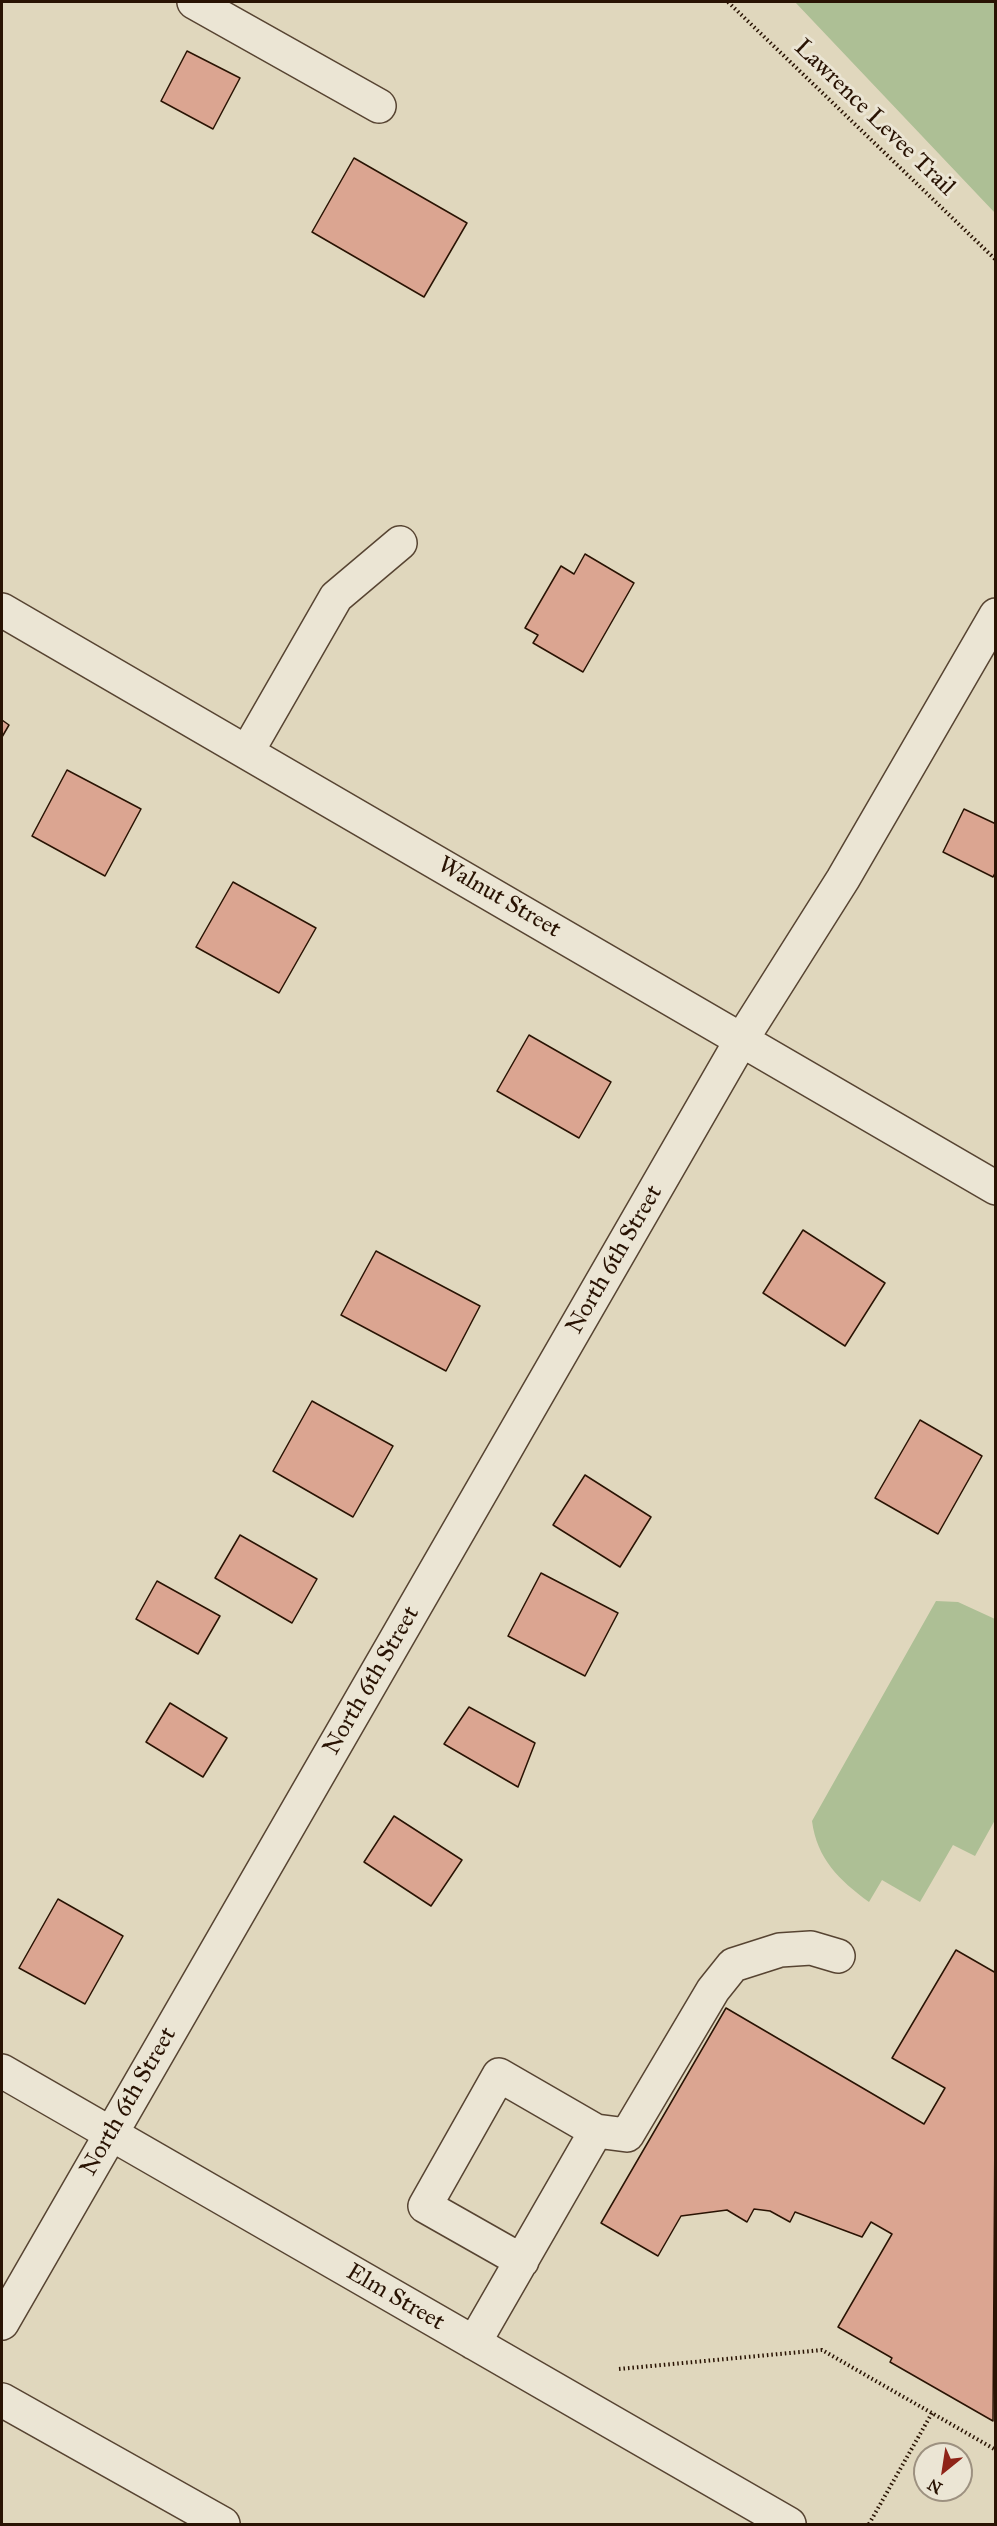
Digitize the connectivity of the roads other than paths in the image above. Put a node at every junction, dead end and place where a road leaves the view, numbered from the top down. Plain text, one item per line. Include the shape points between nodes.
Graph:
1 (194, 2) edge
2 (379, 106) dead end
3 (400, 543) dead end
4 (2, 610) edge
5 (996, 615) edge
6 (247, 752) junction
7 (742, 1039) junction
8 (996, 1188) edge
9 (838, 1956) dead end
10 (2, 2070) edge
11 (596, 2131) junction
12 (111, 2133) junction
13 (522, 2261) junction
14 (2, 2323) edge
15 (474, 2343) junction
16 (2, 2400) edge
17 (223, 2524) edge
18 (789, 2524) edge

1 - 2 street
3 - 6 street via 336,597
4 - 6 street, Walnut Street
5 - 7 street, North 6th Street via 843,879
6 - 7 street, Walnut Street
7 - 8 street, Walnut Street
7 - 12 street, North 6th Street
9 - 11 street via 811,1948 780,1950 733,1965 713,1990 627,2135
10 - 12 street, Elm Street
11 - 13 street
11 - 13 street via 499,2075 425,2205
12 - 14 street, North 6th Street
12 - 15 street, Elm Street
13 - 15 street
15 - 18 street, Elm Street
16 - 17 street

